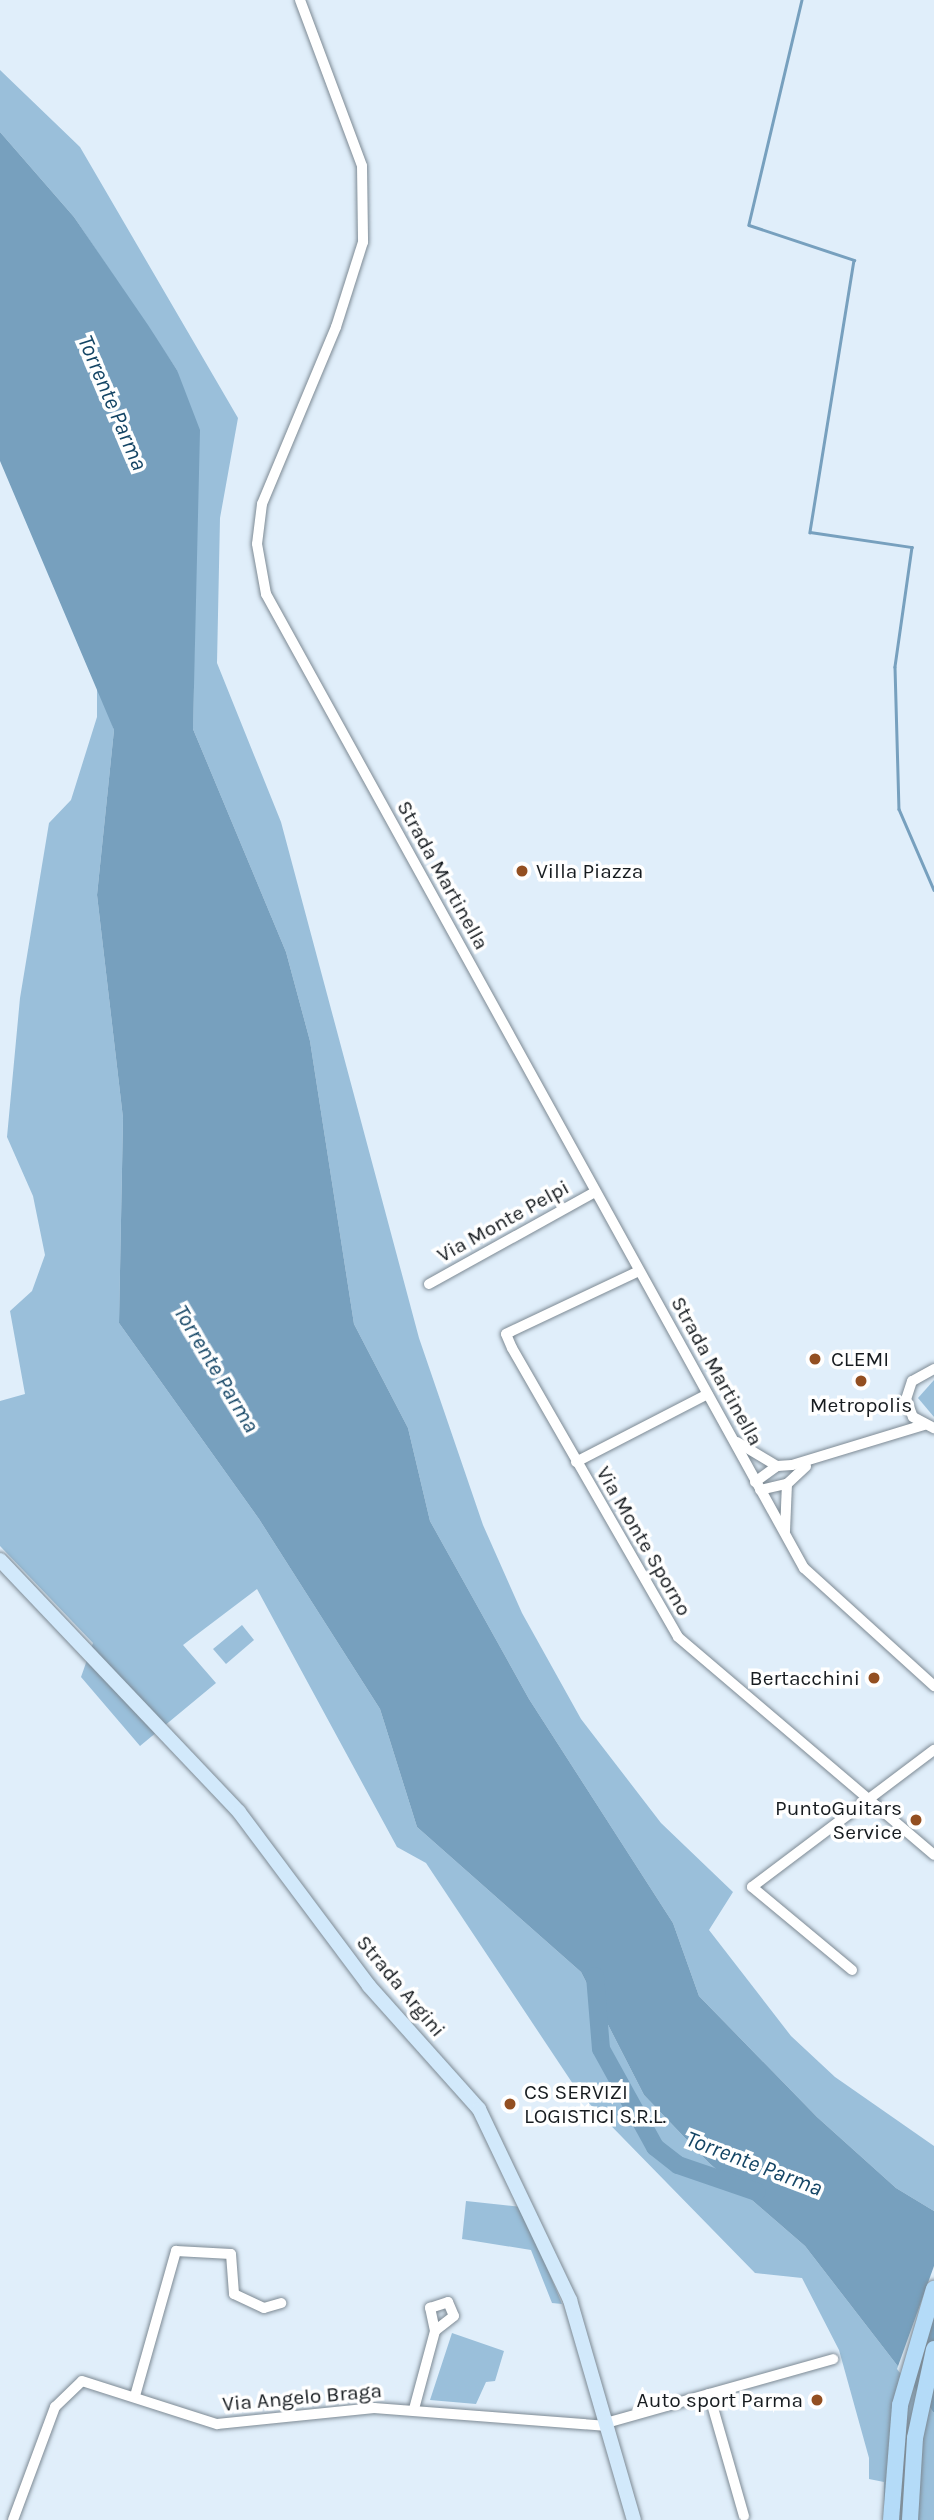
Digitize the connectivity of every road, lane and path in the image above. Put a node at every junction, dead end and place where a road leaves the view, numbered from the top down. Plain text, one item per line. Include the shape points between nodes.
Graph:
1 (300, 0) edge
2 (595, 1192) junction
3 (639, 1271) junction
4 (429, 1284) dead end
5 (934, 1369) edge
6 (708, 1394) junction
7 (908, 1409) junction
8 (929, 1426) edge
9 (901, 1433) junction
10 (733, 1439) junction
11 (576, 1462) junction
12 (811, 1463) junction
13 (777, 1466) junction
14 (786, 1484) junction
15 (757, 1486) junction
16 (785, 1534) junction
17 (0, 1560) edge
18 (934, 1686) edge
19 (934, 1750) edge
20 (870, 1798) junction
21 (934, 1855) edge
22 (852, 1970) dead end
23 (934, 2289) edge
24 (281, 2303) dead end
25 (435, 2331) dead end
26 (934, 2349) edge
27 (833, 2359) dead end
28 (709, 2394) junction
29 (135, 2396) junction
30 (414, 2409) junction
31 (607, 2425) junction
32 (744, 2516) dead end
33 (13, 2520) edge
34 (634, 2520) edge
35 (891, 2520) edge
36 (910, 2520) edge

1 - 2 street, Strada Martinella via 362,166 363,242 336,327 262,504 260,575
2 - 3 street, Strada Martinella
2 - 4 street, Via Monte Pelpi
3 - 6 street, Strada Martinella
3 - 11 street, Via Monte Sporno via 506,1334
5 - 7 street via 912,1381
6 - 10 street, Strada Martinella
6 - 11 street
7 - 8 street
7 - 9 street
8 - 9 street
9 - 12 street
10 - 13 street
10 - 15 street, Strada Martinella
11 - 20 street, Via Monte Sporno via 678,1637
12 - 13 street
12 - 14 street
13 - 15 street
14 - 15 street
14 - 16 street
15 - 16 street, Strada Martinella
16 - 18 street, Strada Martinella via 804,1567
17 - 31 main road, Strada Argini via 239,1812 369,1986 476,2105 566,2288
19 - 20 street
20 - 21 street, Via Monte Sporno
20 - 22 street via 752,1887
23 - 35 highway via 902,2393
24 - 29 street via 266,2309 234,2294 231,2254 176,2250
25 - 30 street
26 - 36 highway via 911,2482
27 - 28 street
28 - 31 street
28 - 32 street
29 - 30 street, Via Angelo Braga via 190,2419 223,2424 345,2409
29 - 33 street, Via Angelo Braga via 92,2381 66,2390
30 - 31 street, Via Angelo Braga
31 - 34 main road, Strada Argini

